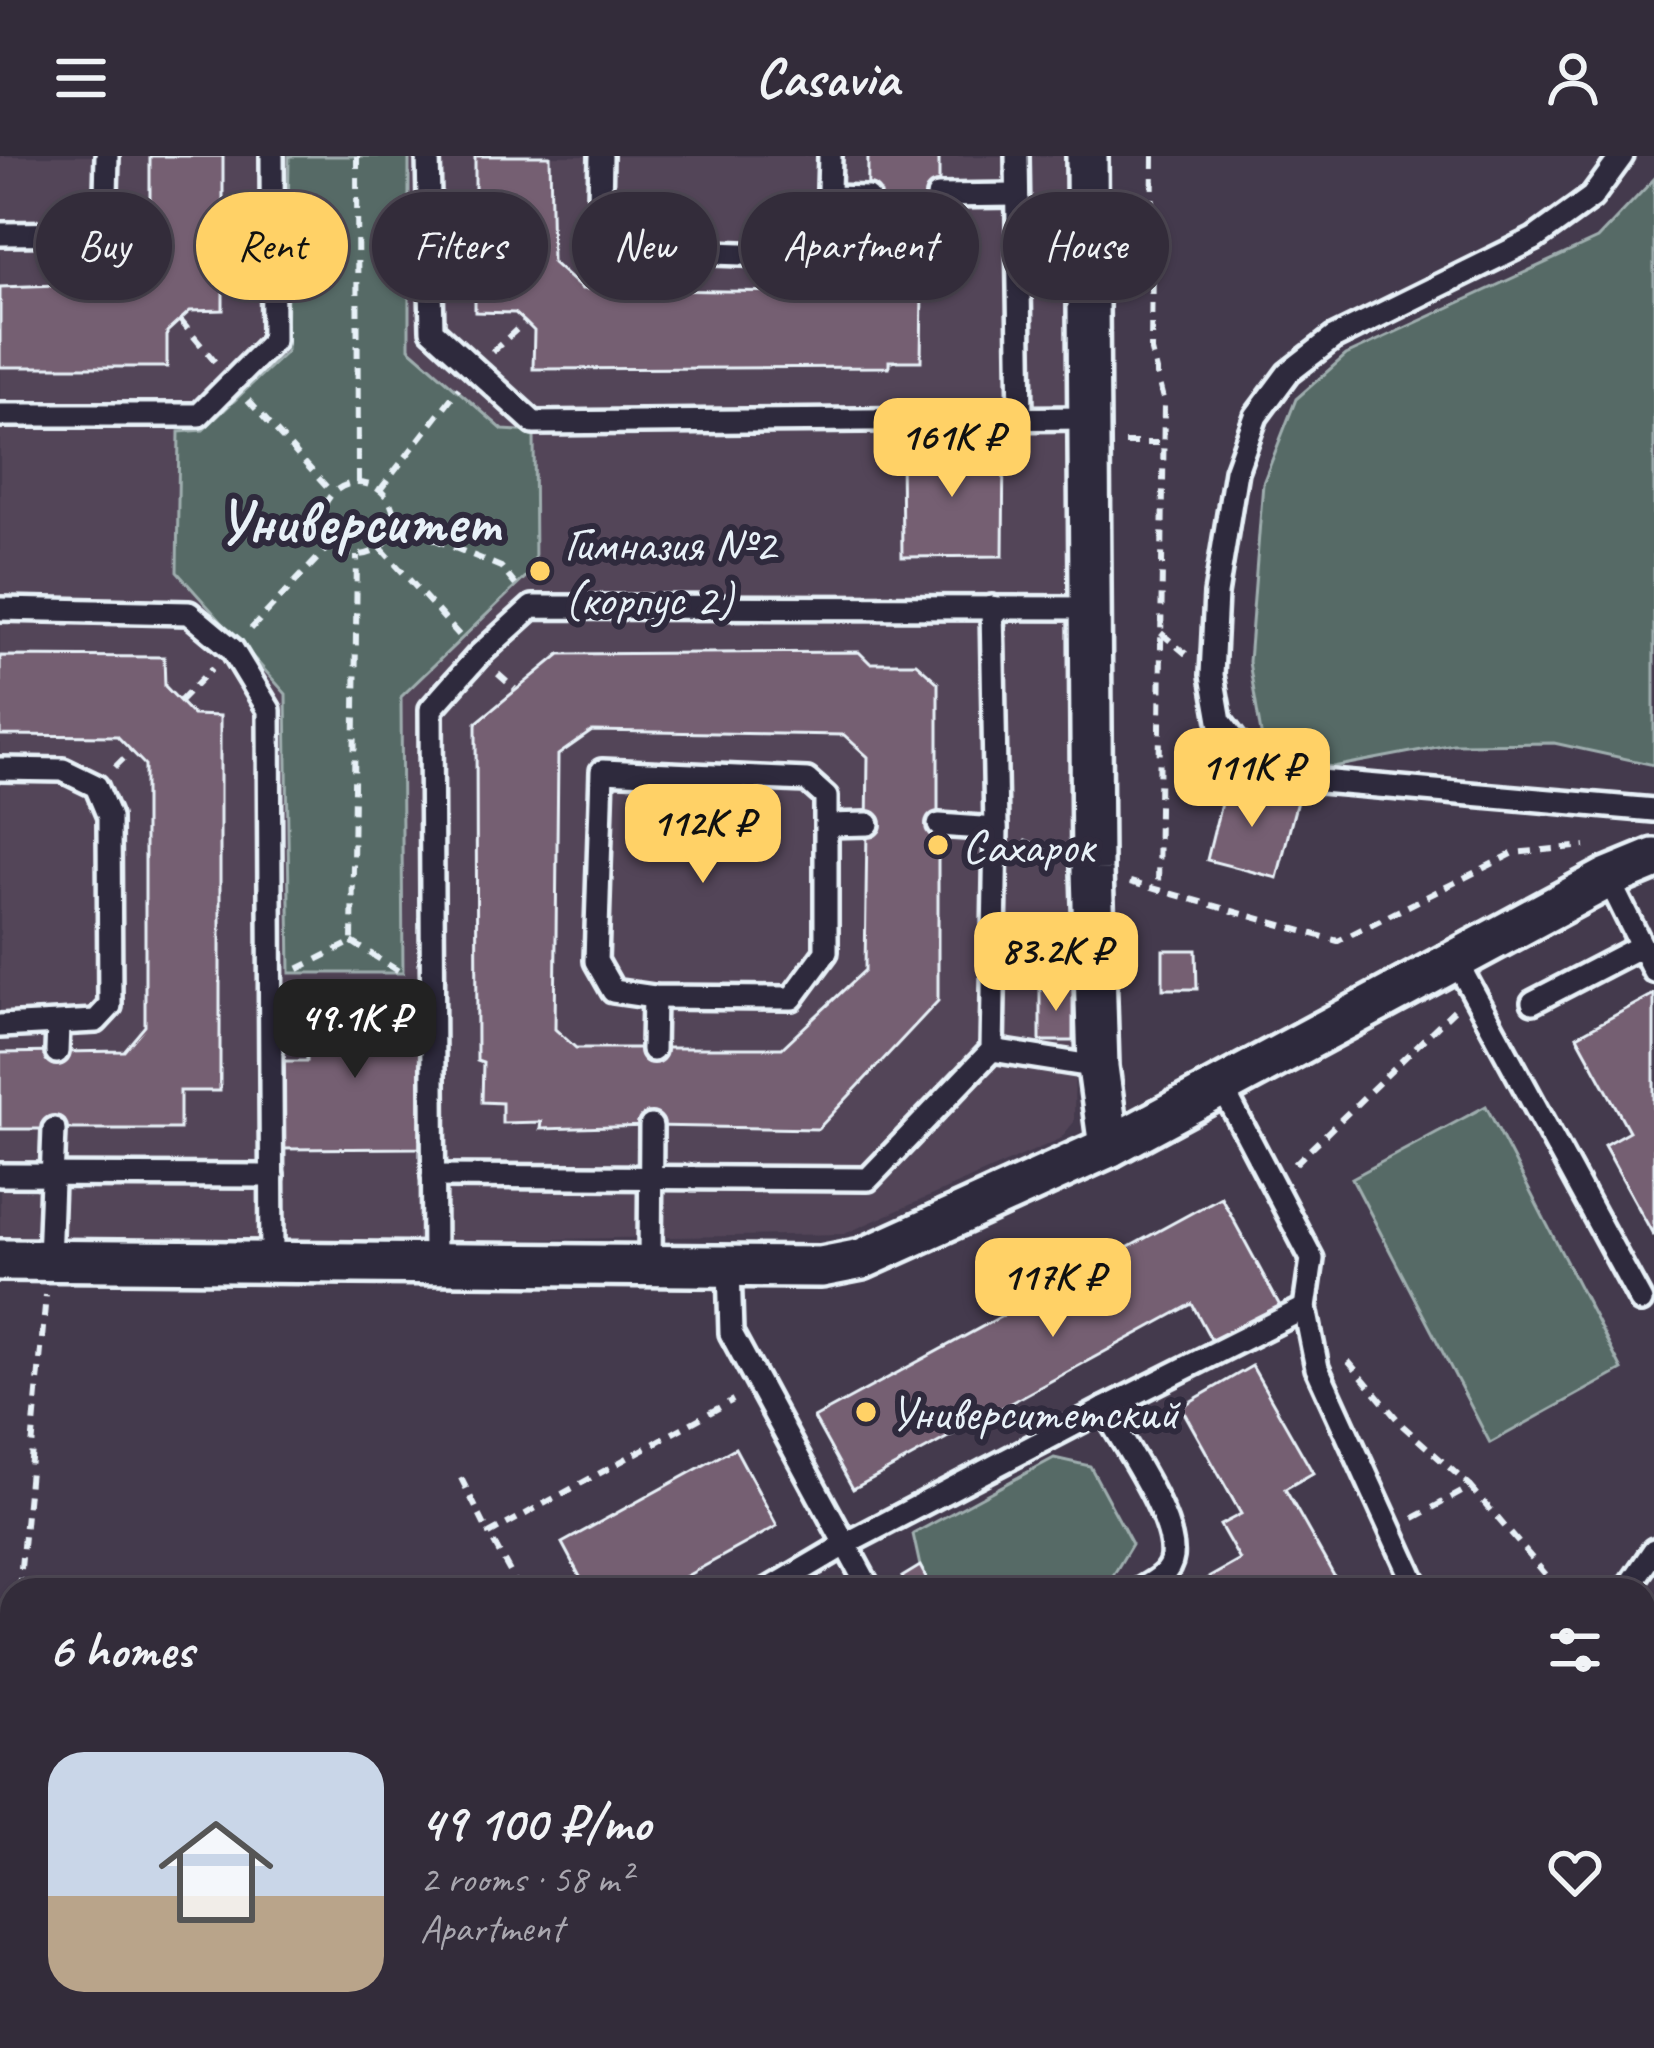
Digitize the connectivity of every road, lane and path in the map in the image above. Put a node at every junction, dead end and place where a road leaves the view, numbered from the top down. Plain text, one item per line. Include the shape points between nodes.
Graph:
1 (107, 156) edge
2 (272, 156) edge
3 (357, 156) edge
4 (428, 156) edge
5 (602, 156) edge
6 (830, 156) edge
7 (1017, 156) edge
8 (1087, 156) edge
9 (1153, 156) edge
10 (1622, 156) edge
11 (829, 192) edge
12 (1017, 192) edge
13 (0, 234) edge
14 (741, 254) edge
15 (1019, 300) edge
16 (180, 320) dead end
17 (525, 322) dead end
18 (473, 370) junction
19 (233, 383) junction
20 (0, 415) edge
21 (1087, 418) junction
22 (1021, 419) junction
23 (1124, 443) dead end
24 (1163, 443) junction
25 (358, 482) junction
26 (380, 490) junction
27 (332, 493) junction
28 (395, 524) junction
29 (331, 544) junction
30 (381, 548) junction
31 (357, 556) junction
32 (532, 607) junction
33 (992, 607) junction
34 (1088, 608) junction
35 (0, 609) edge
36 (232, 649) junction
37 (478, 656) junction
38 (515, 689) dead end
39 (180, 701) dead end
40 (0, 769) edge
41 (1654, 810) edge
42 (868, 824) dead end
43 (827, 825) junction
44 (939, 825) dead end
45 (996, 829) junction
46 (1654, 859) edge
47 (1597, 862) junction
48 (1092, 871) junction
49 (1158, 890) junction
50 (352, 942) junction
51 (1641, 946) junction
52 (1455, 959) junction
53 (1654, 971) edge
54 (271, 984) junction
55 (432, 995) junction
56 (654, 997) junction
57 (1475, 997) junction
58 (1533, 1002) dead end
59 (58, 1024) junction
60 (0, 1026) edge
61 (652, 1050) dead end
62 (992, 1050) junction
63 (57, 1052) dead end
64 (1098, 1067) junction
65 (1222, 1088) junction
66 (651, 1126) dead end
67 (54, 1129) dead end
68 (1109, 1147) junction
69 (0, 1175) edge
70 (272, 1176) junction
71 (433, 1176) junction
72 (651, 1176) junction
73 (52, 1177) junction
74 (1273, 1185) junction
75 (0, 1260) edge
76 (49, 1260) junction
77 (272, 1263) junction
78 (434, 1264) junction
79 (650, 1266) junction
80 (729, 1267) junction
81 (1641, 1300) dead end
82 (1304, 1308) junction
83 (1346, 1359) dead end
84 (738, 1397) dead end
85 (1103, 1409) junction
86 (461, 1478) dead end
87 (1471, 1487) junction
88 (1391, 1531) junction
89 (489, 1534) junction
90 (846, 1544) junction
91 (1654, 1550) edge
92 (20, 1578) edge
93 (513, 1578) edge
94 (788, 1578) edge
95 (864, 1578) edge
96 (1160, 1578) edge
97 (1413, 1578) edge
98 (1549, 1578) edge
99 (1635, 1578) edge

1 - 13 lane via 105,233
2 - 19 lane via 273,340
3 - 25 path
4 - 18 lane via 432,330
5 - 14 lane via 599,249
6 - 11 lane
7 - 12 lane
8 - 21 street
9 - 24 path via 1151,351 1164,403
10 - 41 lane via 1592,197 1534,238 1333,338 1288,373 1256,416 1236,471 1212,675 1220,722 1244,751 1309,780
15 - 22 lane
16 - 19 path
17 - 18 path
18 - 22 lane via 534,423
18 - 26 path
19 - 20 lane via 199,415
19 - 27 path
21 - 22 lane
21 - 34 street
23 - 24 path
24 - 49 path
25 - 26 path
25 - 27 path
26 - 28 path
27 - 29 path via 322,509
28 - 30 path
28 - 32 path via 501,567
29 - 31 path
29 - 36 path
30 - 31 path
30 - 37 path
31 - 50 path
32 - 33 lane
32 - 37 lane
33 - 34 lane
33 - 45 lane
34 - 48 street
35 - 36 lane via 189,613
36 - 39 path
36 - 54 lane via 269,710
37 - 38 path
37 - 55 lane via 431,709
40 - 59 lane via 63,770 95,786 109,817 110,1006 96,1021
42 - 43 lane
43 - 56 lane via 826,952 792,998
43 - 56 lane via 826,797 807,780 602,771 596,961 613,992
44 - 45 lane
45 - 48 path
45 - 62 lane
46 - 47 street
47 - 49 path via 1514,853 1338,941
47 - 51 lane
47 - 52 street
48 - 49 path
48 - 64 street
50 - 54 path
50 - 55 path
51 - 53 lane
51 - 58 lane
52 - 57 lane
52 - 65 street
54 - 70 lane
55 - 71 lane
56 - 61 lane
57 - 74 path
57 - 81 lane
59 - 60 lane
59 - 63 lane
62 - 64 lane
62 - 72 lane via 868,1179
64 - 68 street
65 - 68 street
65 - 74 lane
66 - 72 lane
67 - 73 lane
68 - 80 street via 862,1259
69 - 73 lane
70 - 73 lane
70 - 77 lane
71 - 72 lane
71 - 78 lane
72 - 79 lane
73 - 76 lane
74 - 82 lane via 1312,1259
75 - 76 street
76 - 77 street
76 - 92 path
77 - 78 street
78 - 79 street
79 - 80 street
80 - 90 lane via 731,1333
82 - 85 lane
82 - 88 lane via 1317,1368
83 - 87 path via 1402,1426
84 - 89 path
85 - 90 lane
85 - 96 lane via 1169,1529 1172,1560
86 - 89 path
87 - 88 path
87 - 98 path
88 - 97 lane
89 - 93 path
90 - 94 lane
90 - 95 lane
91 - 99 lane

